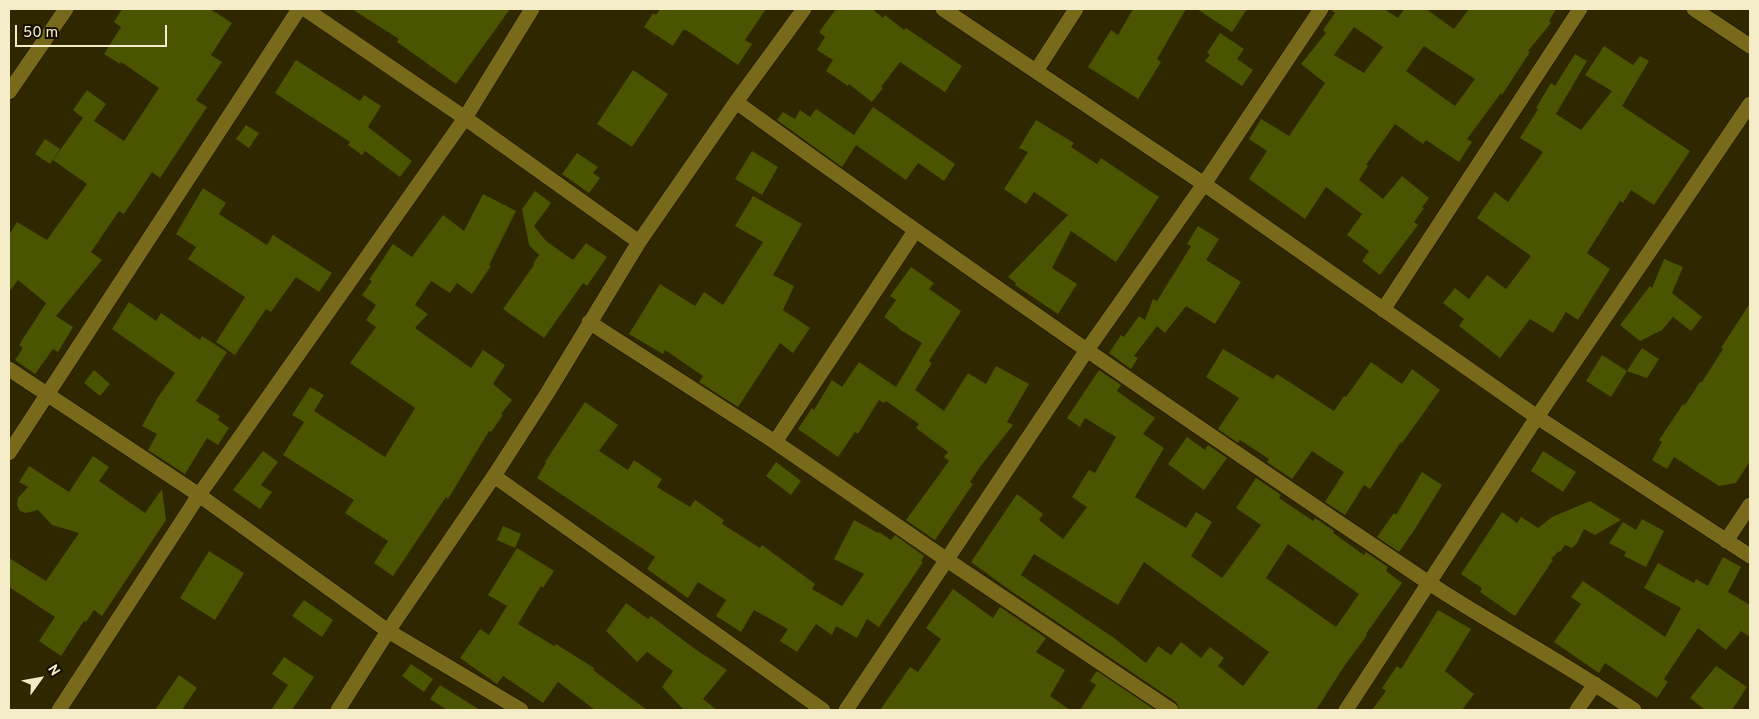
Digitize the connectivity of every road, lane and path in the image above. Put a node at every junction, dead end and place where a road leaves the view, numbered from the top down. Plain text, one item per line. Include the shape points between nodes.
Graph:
1 (66, 9) edge
2 (299, 9) edge
3 (305, 9) edge
4 (532, 9) edge
5 (804, 9) edge
6 (943, 9) edge
7 (1076, 9) edge
8 (1321, 9) edge
9 (1580, 9) edge
10 (1694, 9) edge
11 (1750, 46) edge
12 (1036, 71) junction
13 (9, 92) edge
14 (736, 102) junction
15 (1750, 104) edge
16 (465, 118) junction
17 (1204, 184) junction
18 (915, 231) junction
19 (638, 242) junction
20 (1383, 310) junction
21 (589, 322) junction
22 (1087, 350) junction
23 (9, 369) edge
24 (48, 394) junction
25 (1537, 416) junction
26 (775, 442) junction
27 (9, 453) edge
28 (494, 476) junction
29 (199, 495) junction
30 (1750, 505) edge
31 (1726, 541) junction
32 (1750, 556) edge
33 (947, 560) junction
34 (1429, 583) junction
35 (388, 631) junction
36 (1595, 684) junction
37 (59, 710) edge
38 (338, 710) edge
39 (521, 710) edge
40 (824, 710) edge
41 (846, 710) edge
42 (1171, 710) edge
43 (1346, 710) edge
44 (1577, 710) edge
45 (1634, 710) edge

1 - 13 street
2 - 24 street
3 - 16 street
4 - 16 street
5 - 14 street
6 - 12 street
7 - 12 street
8 - 17 street
9 - 20 street
10 - 11 street
12 - 17 street
14 - 18 street
14 - 19 street
15 - 25 street
16 - 19 street
16 - 29 street
17 - 20 street
17 - 22 street
18 - 22 street
18 - 26 street
19 - 21 street
20 - 25 street
21 - 26 street
21 - 28 street
22 - 33 street
22 - 34 street
23 - 24 street
24 - 27 street
24 - 29 street
25 - 31 street
25 - 34 street
26 - 33 street
28 - 35 street
28 - 40 street
29 - 35 street
29 - 37 street
30 - 31 street
31 - 32 street
33 - 41 street
33 - 42 street
34 - 36 street
34 - 43 street
35 - 38 street
35 - 39 street
36 - 44 street
36 - 45 street

